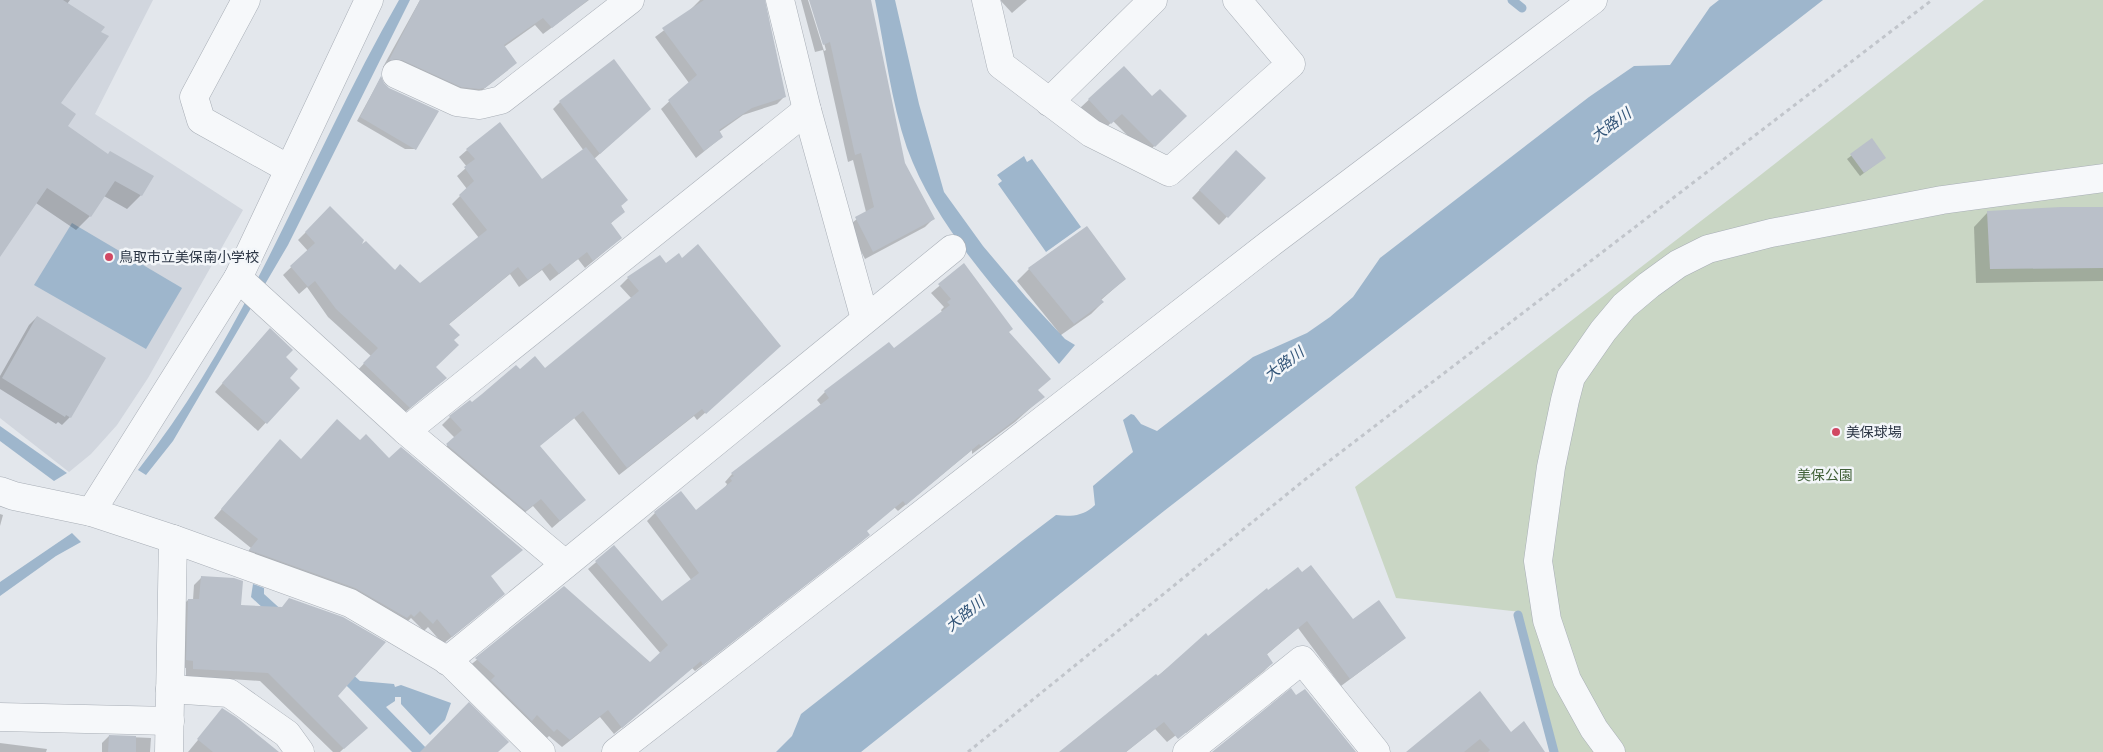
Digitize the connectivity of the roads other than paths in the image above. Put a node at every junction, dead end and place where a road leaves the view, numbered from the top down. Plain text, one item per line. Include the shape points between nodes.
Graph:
1 (246, 0) edge
2 (369, 0) edge
3 (780, 0) edge
4 (986, 0) edge
5 (1153, 0) edge
6 (1237, 0) edge
7 (1593, 0) edge
8 (614, 5) edge
9 (396, 74) dead end
10 (1049, 102) junction
11 (807, 110) junction
12 (289, 170) junction
13 (2103, 178) edge
14 (952, 249) dead end
15 (238, 278) junction
16 (865, 319) junction
17 (406, 431) junction
18 (0, 491) edge
19 (91, 512) junction
20 (173, 539) junction
21 (565, 564) junction
22 (448, 660) junction
23 (170, 689) junction
24 (0, 717) edge
25 (170, 721) junction
26 (169, 752) edge
27 (300, 752) edge
28 (542, 752) edge
29 (616, 752) edge
30 (1186, 752) edge
31 (1376, 752) edge
32 (1611, 752) edge

1 - 12 street via 194,97 201,120
2 - 12 street
3 - 11 street
4 - 10 street via 1001,65
5 - 10 street
6 - 10 street via 1291,64 1169,172 1090,134
7 - 29 street via 1272,242
8 - 9 street via 501,100 480,105 457,102
11 - 16 street
11 - 17 street
12 - 15 street
13 - 32 street via 1942,200 1771,233 1708,249 1649,284 1603,330 1572,377 1551,467 1538,561 1547,620 1566,680
14 - 16 street
15 - 17 street
15 - 19 street
16 - 21 street
17 - 21 street
18 - 19 street
19 - 20 street
20 - 22 street via 350,603
20 - 23 street
21 - 22 street
22 - 28 street
23 - 25 street
23 - 27 street via 229,692 287,734
24 - 25 street
25 - 26 street
30 - 31 street via 1302,660

